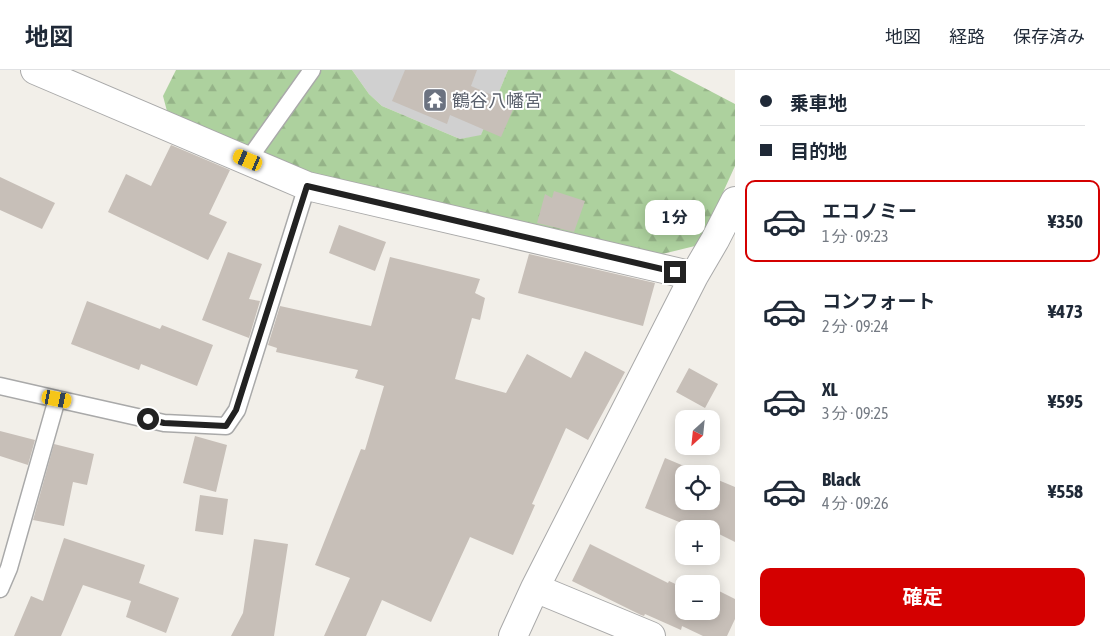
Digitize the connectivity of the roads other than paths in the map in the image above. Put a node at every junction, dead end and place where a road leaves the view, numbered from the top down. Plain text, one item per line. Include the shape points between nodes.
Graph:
1 (35, 70) edge
2 (312, 70) edge
3 (84, 80) edge
4 (248, 160) junction
5 (307, 186) junction
6 (735, 201) edge
7 (725, 243) edge
8 (694, 276) junction
9 (0, 386) edge
10 (57, 399) junction
11 (536, 588) junction
12 (0, 589) edge
13 (513, 636) edge
14 (651, 636) edge

1 - 3 street
2 - 4 lane
3 - 4 street
4 - 5 street
5 - 8 street
5 - 10 lane via 236,410 226,426 164,423
6 - 7 street
7 - 8 street
8 - 11 street
9 - 10 lane
10 - 12 lane via 10,568
11 - 13 street
11 - 14 street

